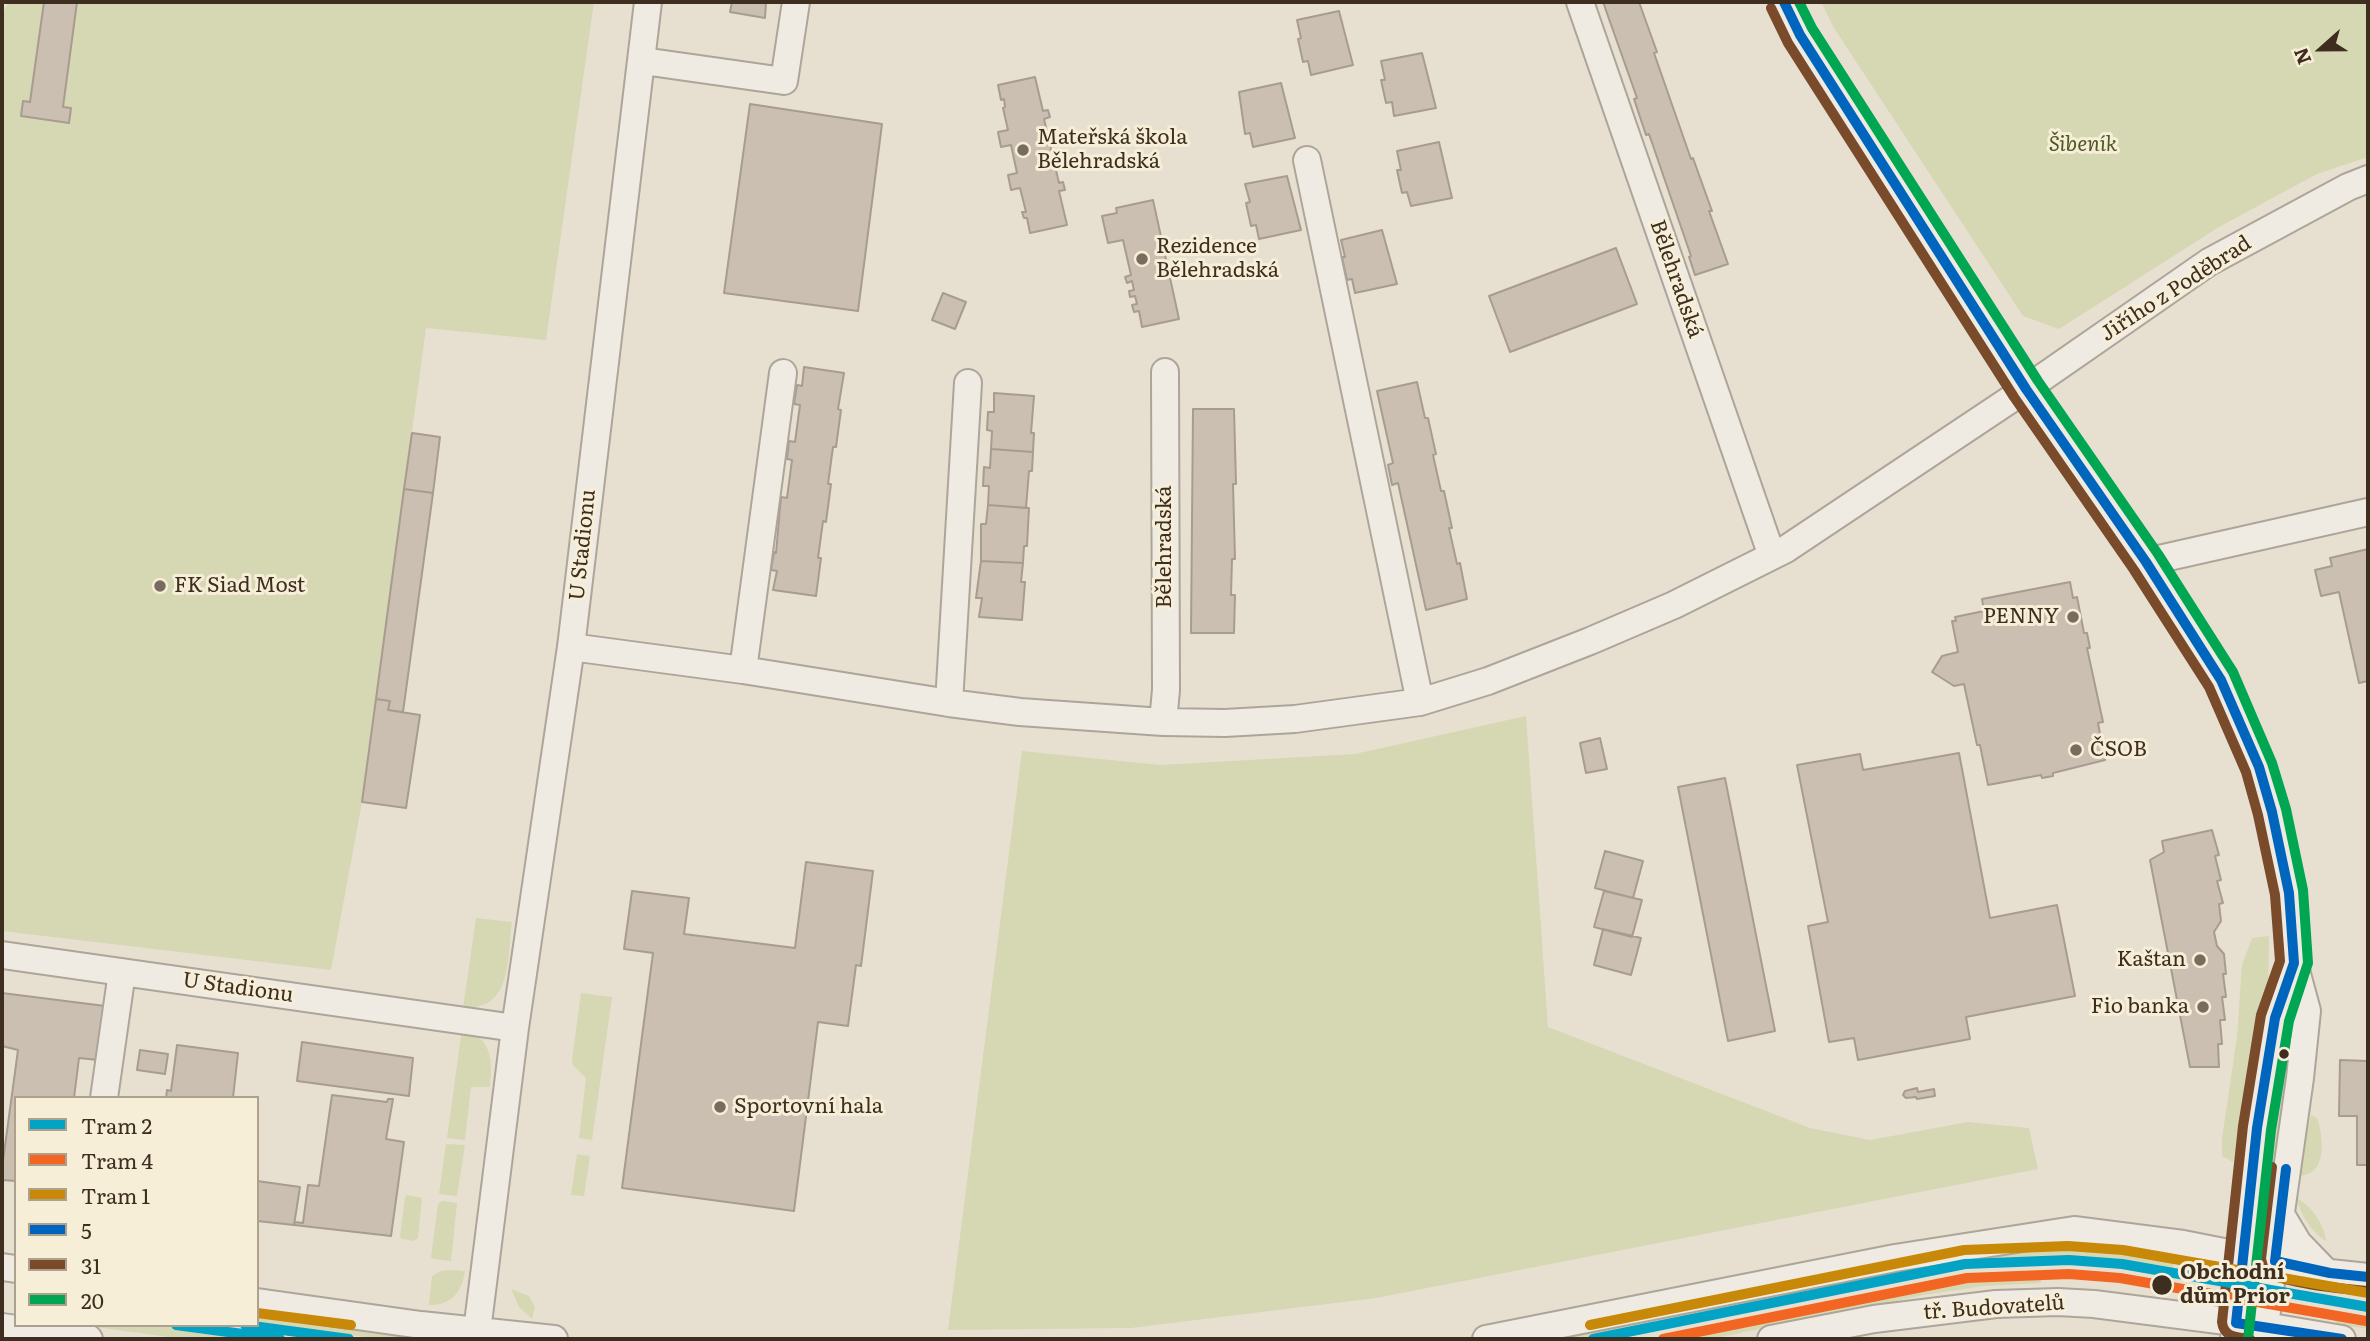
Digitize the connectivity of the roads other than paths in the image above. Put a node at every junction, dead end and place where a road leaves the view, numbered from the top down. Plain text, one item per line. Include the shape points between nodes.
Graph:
1 (648, 2) edge
2 (796, 2) edge
3 (1580, 2) edge
4 (1784, 2) edge
5 (643, 61) junction
6 (1307, 160) dead end
7 (2368, 179) edge
8 (1166, 372) dead end
9 (783, 373) dead end
10 (968, 383) dead end
11 (2026, 389) junction
12 (2368, 512) edge
13 (1772, 556) junction
14 (2146, 562) junction
15 (572, 647) junction
16 (743, 670) junction
17 (1420, 702) junction
18 (949, 703) junction
19 (1164, 722) junction
20 (2, 955) edge
21 (2294, 962) junction
22 (122, 972) junction
23 (516, 1028) junction
24 (104, 1096) edge
25 (2248, 1198) junction
26 (2280, 1213) junction
27 (2193, 1246) junction
28 (2242, 1255) junction
29 (2275, 1261) junction
30 (2326, 1272) junction
31 (2368, 1277) edge
32 (259, 1302) edge
33 (2184, 1316) junction
34 (2, 1327) edge
35 (2235, 1331) edge
36 (2264, 1332) edge
37 (476, 1334) edge
38 (2306, 1337) edge
39 (89, 1339) edge
40 (554, 1339) edge
41 (1493, 1339) edge
42 (1771, 1339) edge
43 (2206, 1339) edge
44 (2342, 1339) edge

1 - 5 street, U Stadionu
2 - 5 street via 784,81
3 - 13 street, Bělehradská
4 - 11 street via 1800,35
5 - 15 street, U Stadionu
6 - 17 street
7 - 11 street, Jiřího z Poděbrad via 2209,262
8 - 19 street, Bělehradská
9 - 16 street
10 - 18 street
11 - 13 street
11 - 14 street
12 - 14 street
13 - 17 street via 1590,641
14 - 21 street via 2221,680 2259,767 2283,859
15 - 16 street
15 - 23 street, U Stadionu
16 - 18 street
17 - 19 street via 1295,719
18 - 19 street
20 - 22 street, U Stadionu
21 - 25 street via 2275,1018
21 - 26 street via 2306,1012
22 - 23 street, U Stadionu
22 - 24 street
23 - 37 street, U Stadionu
25 - 27 street via 2226,1229 2213,1240
25 - 28 street
26 - 29 street
26 - 30 street via 2298,1244
27 - 28 street
27 - 41 street via 2074,1230 1895,1258
28 - 29 street
28 - 35 street
29 - 30 street
29 - 36 street
30 - 31 street
32 - 37 street
33 - 35 street, tř. Budovatelů
33 - 42 street, tř. Budovatelů via 2094,1304 2018,1303 1874,1319
33 - 43 street
34 - 39 street
35 - 36 street, tř. Budovatelů
36 - 38 street, tř. Budovatelů
37 - 40 street
38 - 44 street, tř. Budovatelů

